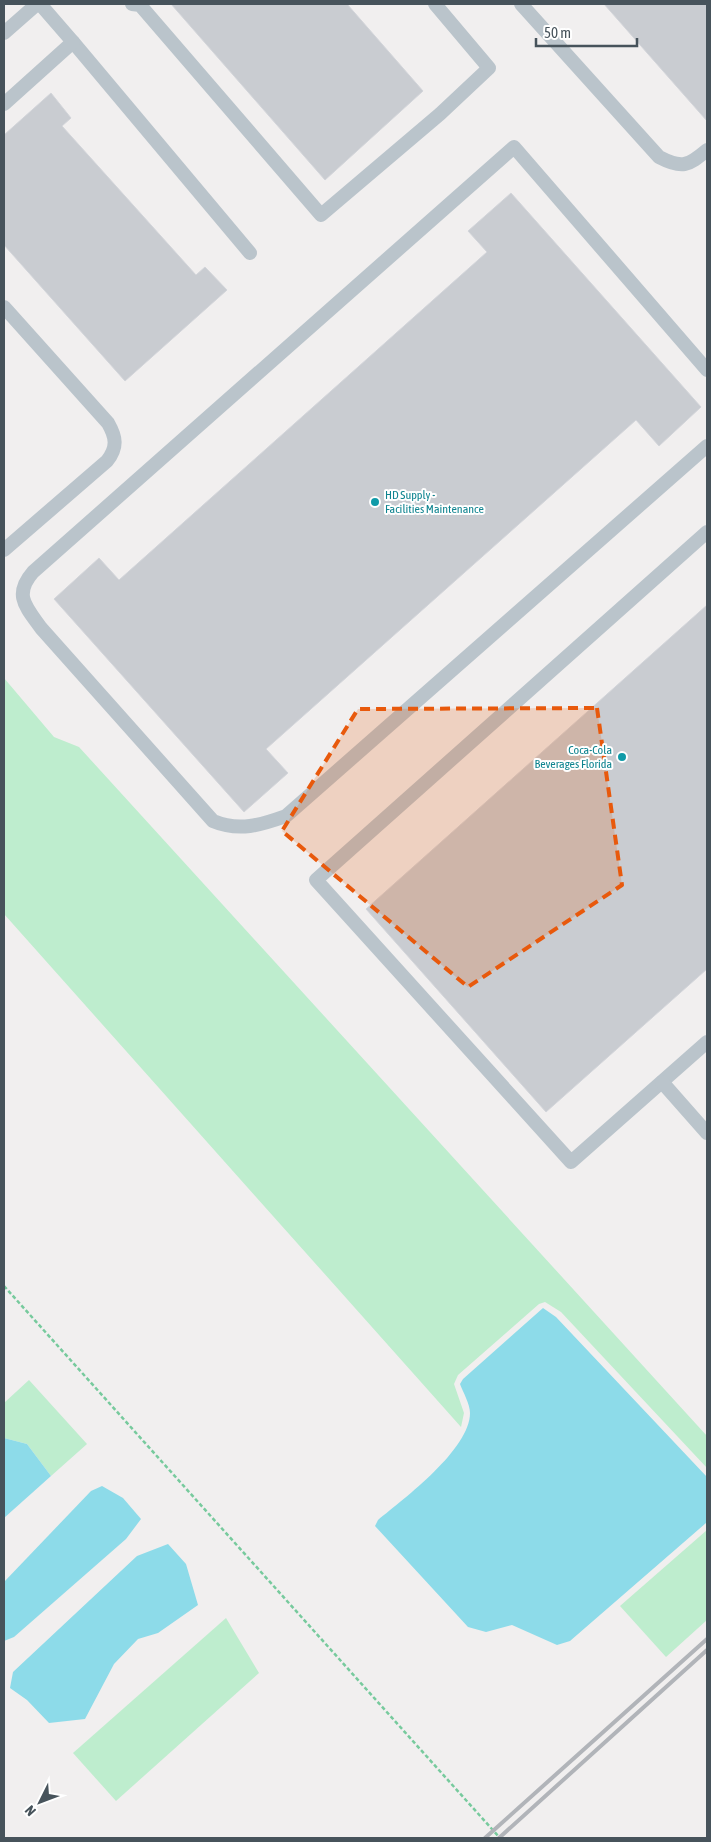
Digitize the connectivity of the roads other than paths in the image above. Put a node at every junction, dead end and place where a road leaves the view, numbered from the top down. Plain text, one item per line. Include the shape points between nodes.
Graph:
1 (38, 4) edge
2 (132, 4) edge
3 (435, 4) edge
4 (521, 4) edge
5 (6, 26) edge
6 (73, 42) junction
7 (4, 104) edge
8 (707, 150) edge
9 (250, 253) dead end
10 (4, 307) edge
11 (707, 370) edge
12 (707, 446) edge
13 (707, 532) edge
14 (4, 550) edge
15 (707, 1042) edge
16 (662, 1082) junction
17 (707, 1133) edge

1 - 5 street
1 - 6 street
2 - 3 street via 140,5 320,215 440,114 489,68
4 - 8 street via 659,157 684,165
6 - 7 street
6 - 9 street
10 - 14 street via 116,436 114,452 107,461
11 - 12 street via 514,147 33,572 22,587 22,596 40,628 213,822 235,828 256,826 286,816
13 - 16 street via 316,880 572,1162
15 - 16 street
16 - 17 street

